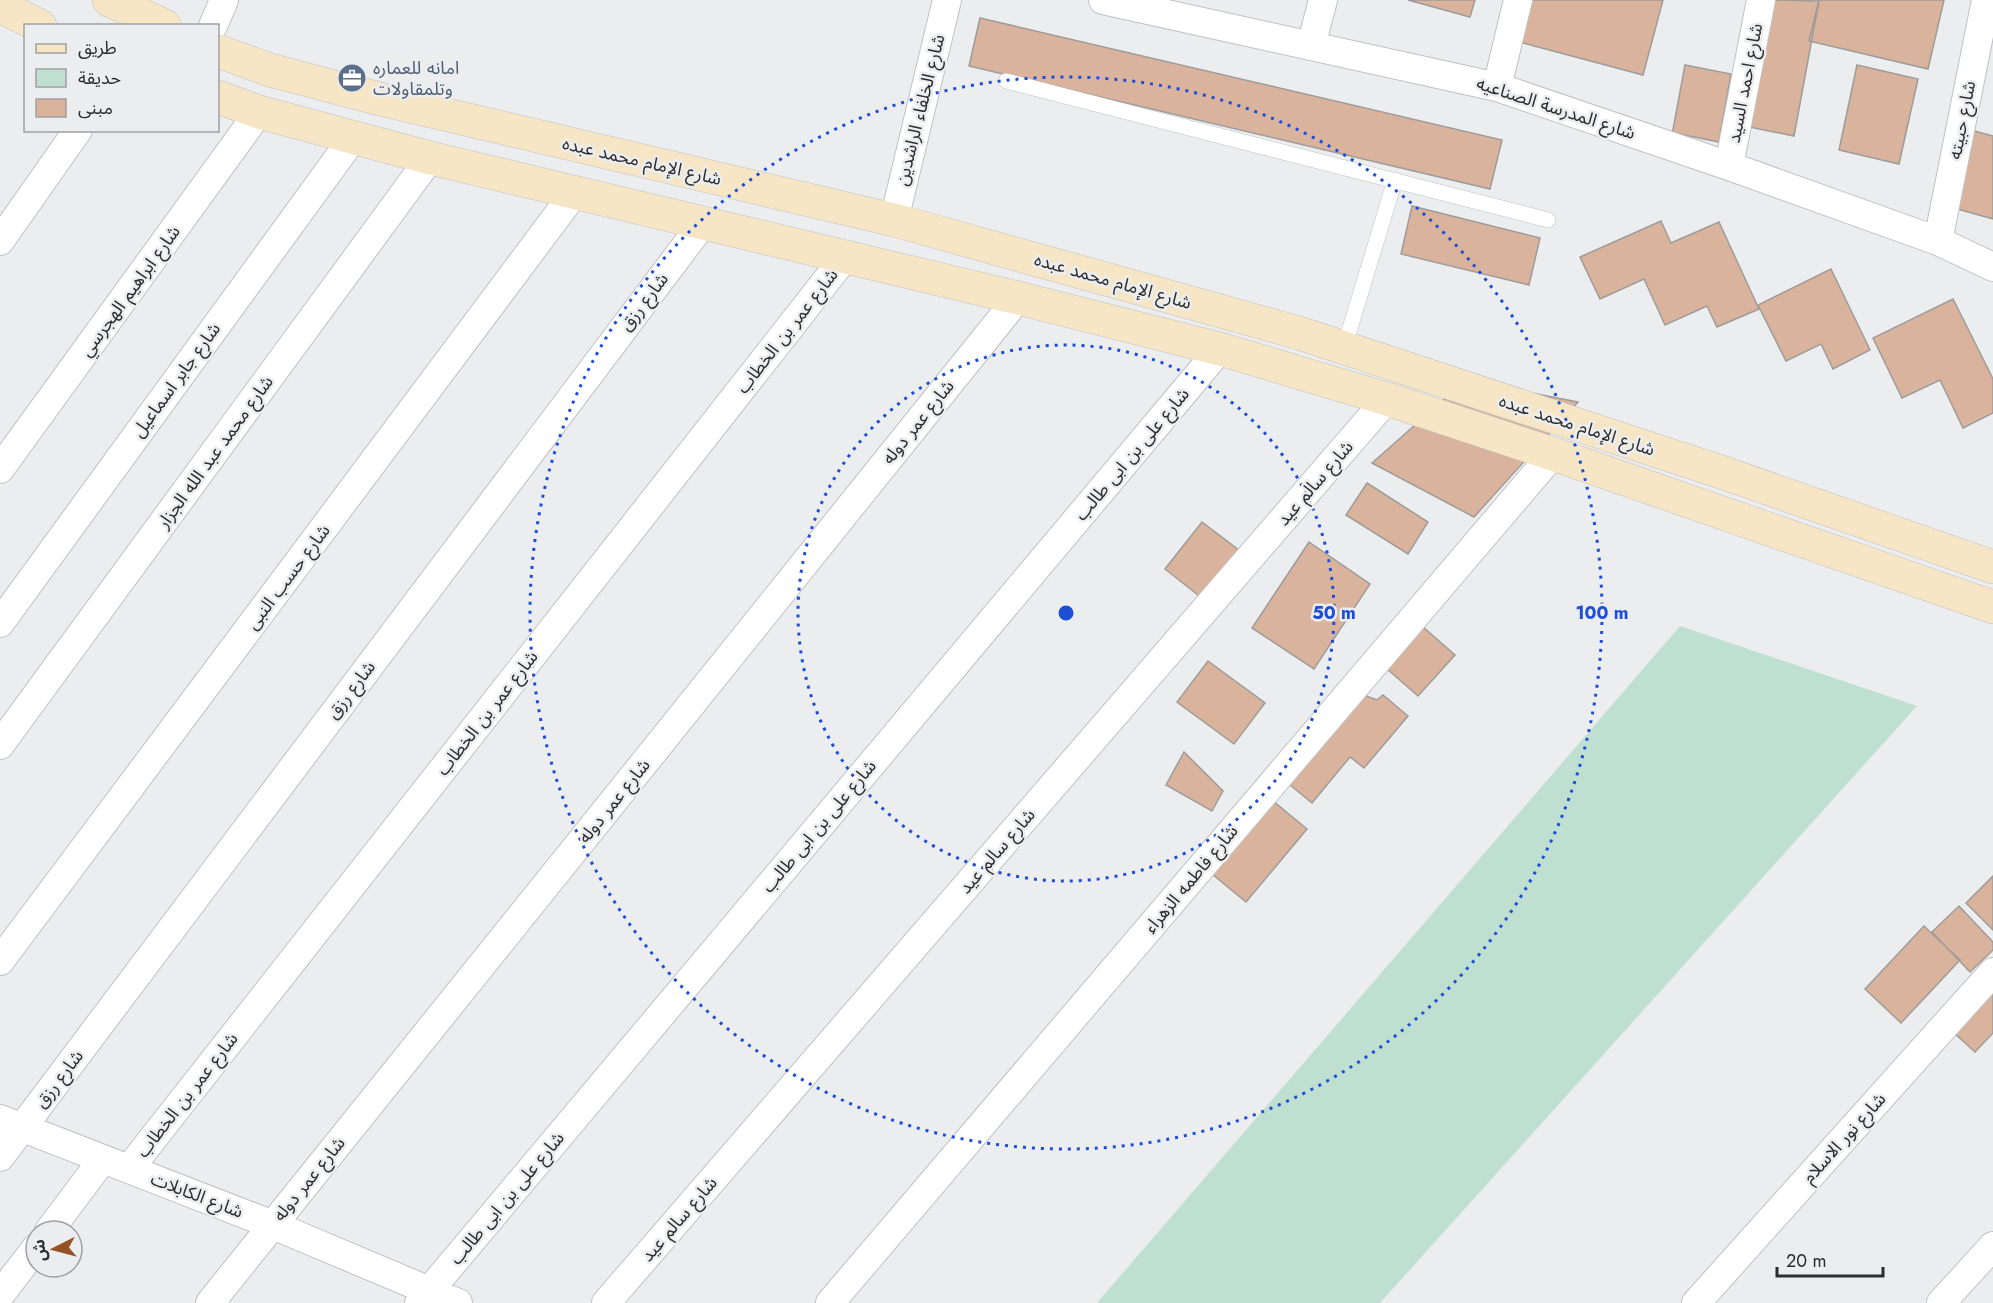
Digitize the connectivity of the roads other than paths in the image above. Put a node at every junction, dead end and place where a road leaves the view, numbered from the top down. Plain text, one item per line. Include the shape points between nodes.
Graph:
1 (109, 0) edge
2 (224, 0) edge
3 (947, 0) edge
4 (1103, 0) edge
5 (1323, 0) edge
6 (1518, 0) edge
7 (1761, 0) edge
8 (1982, 1) edge
9 (1141, 4) edge
10 (0, 6) edge
11 (36, 24) edge
12 (158, 24) edge
13 (214, 24) edge
14 (1311, 46) junction
15 (219, 51) edge
16 (1006, 81) dead end
17 (1981, 84) edge
18 (1497, 87) junction
19 (219, 97) edge
20 (259, 112) junction
21 (77, 132) edge
22 (352, 138) junction
23 (430, 158) junction
24 (1729, 166) junction
25 (1395, 180) junction
26 (575, 192) junction
27 (894, 220) junction
28 (1548, 220) dead end
29 (703, 223) junction
30 (1938, 241) junction
31 (0, 242) edge
32 (845, 257) junction
33 (1993, 267) edge
34 (1018, 298) junction
35 (1344, 348) junction
36 (1220, 350) junction
37 (1387, 399) junction
38 (1553, 454) junction
39 (0, 469) edge
40 (1993, 567) edge
41 (1993, 607) edge
42 (0, 623) edge
43 (0, 745) edge
44 (0, 961) edge
45 (1993, 972) edge
46 (11, 1124) edge
47 (0, 1157) edge
48 (116, 1164) junction
49 (61, 1219) edge
50 (273, 1225) junction
51 (1993, 1246) edge
52 (24, 1264) edge
53 (0, 1295) edge
54 (424, 1297) edge
55 (210, 1303) edge
56 (458, 1303) edge
57 (606, 1303) edge
58 (830, 1303) edge
59 (1696, 1303) edge
60 (1941, 1303) edge

1 - 12 main road
2 - 13 street
3 - 27 street, شارع الخلفاء الراشدين
4 - 9 street, شارع المدرسة الصناعيه
5 - 14 street
6 - 18 street
7 - 24 street, شارع احمد السيد
8 - 17 street, شارع حبيته
9 - 14 street, شارع المدرسة الصناعيه
10 - 11 main road
14 - 18 street, شارع المدرسة الصناعيه
15 - 27 main road, شارع الإمام محمد عبده via 270,70 380,99
16 - 25 lane
17 - 30 street, شارع حبيته
18 - 24 street, شارع المدرسة الصناعيه
19 - 20 main road, شارع الإمام محمد عبده
20 - 22 main road, شارع الإمام محمد عبده
20 - 39 street, شارع ابراهيم الهجرسي
21 - 31 street
22 - 23 main road, شارع الإمام محمد عبده
22 - 42 street, شارع جابر اسماعيل
23 - 26 main road, شارع الإمام محمد عبده
23 - 43 street, شارع محمد عبد الله الجزار
24 - 30 street, شارع المدرسة الصناعيه
25 - 28 lane
25 - 35 lane
26 - 29 main road, شارع الإمام محمد عبده
26 - 44 street, شارع حسب النبى
27 - 35 main road, شارع الإمام محمد عبده
29 - 32 main road, شارع الإمام محمد عبده
29 - 46 street, شارع رزق
30 - 33 street, شارع المدرسة الصناعيه
32 - 34 main road, شارع الإمام محمد عبده
32 - 48 street, شارع عمر بن الخطاب
34 - 36 main road, شارع الإمام محمد عبده
34 - 50 street, شارع عمر دوله
35 - 40 main road, شارع الإمام محمد عبده via 1721,472
36 - 37 main road, شارع الإمام محمد عبده
36 - 54 street, شارع على بن ابى طالب
37 - 38 main road, شارع الإمام محمد عبده
37 - 57 street, شارع سالم عيد
38 - 41 main road, شارع الإمام محمد عبده
38 - 58 street, شارع فاطمه الزهراء
45 - 59 street, شارع نور الاسلام
46 - 47 street, شارع رزق
46 - 48 street, شارع الكابلات
48 - 49 street, شارع عمر بن الخطاب
48 - 50 street, شارع الكابلات
50 - 54 street, شارع الكابلات
50 - 55 street, شارع عمر دوله
51 - 60 street
52 - 53 street
54 - 56 street, شارع الكابلات

